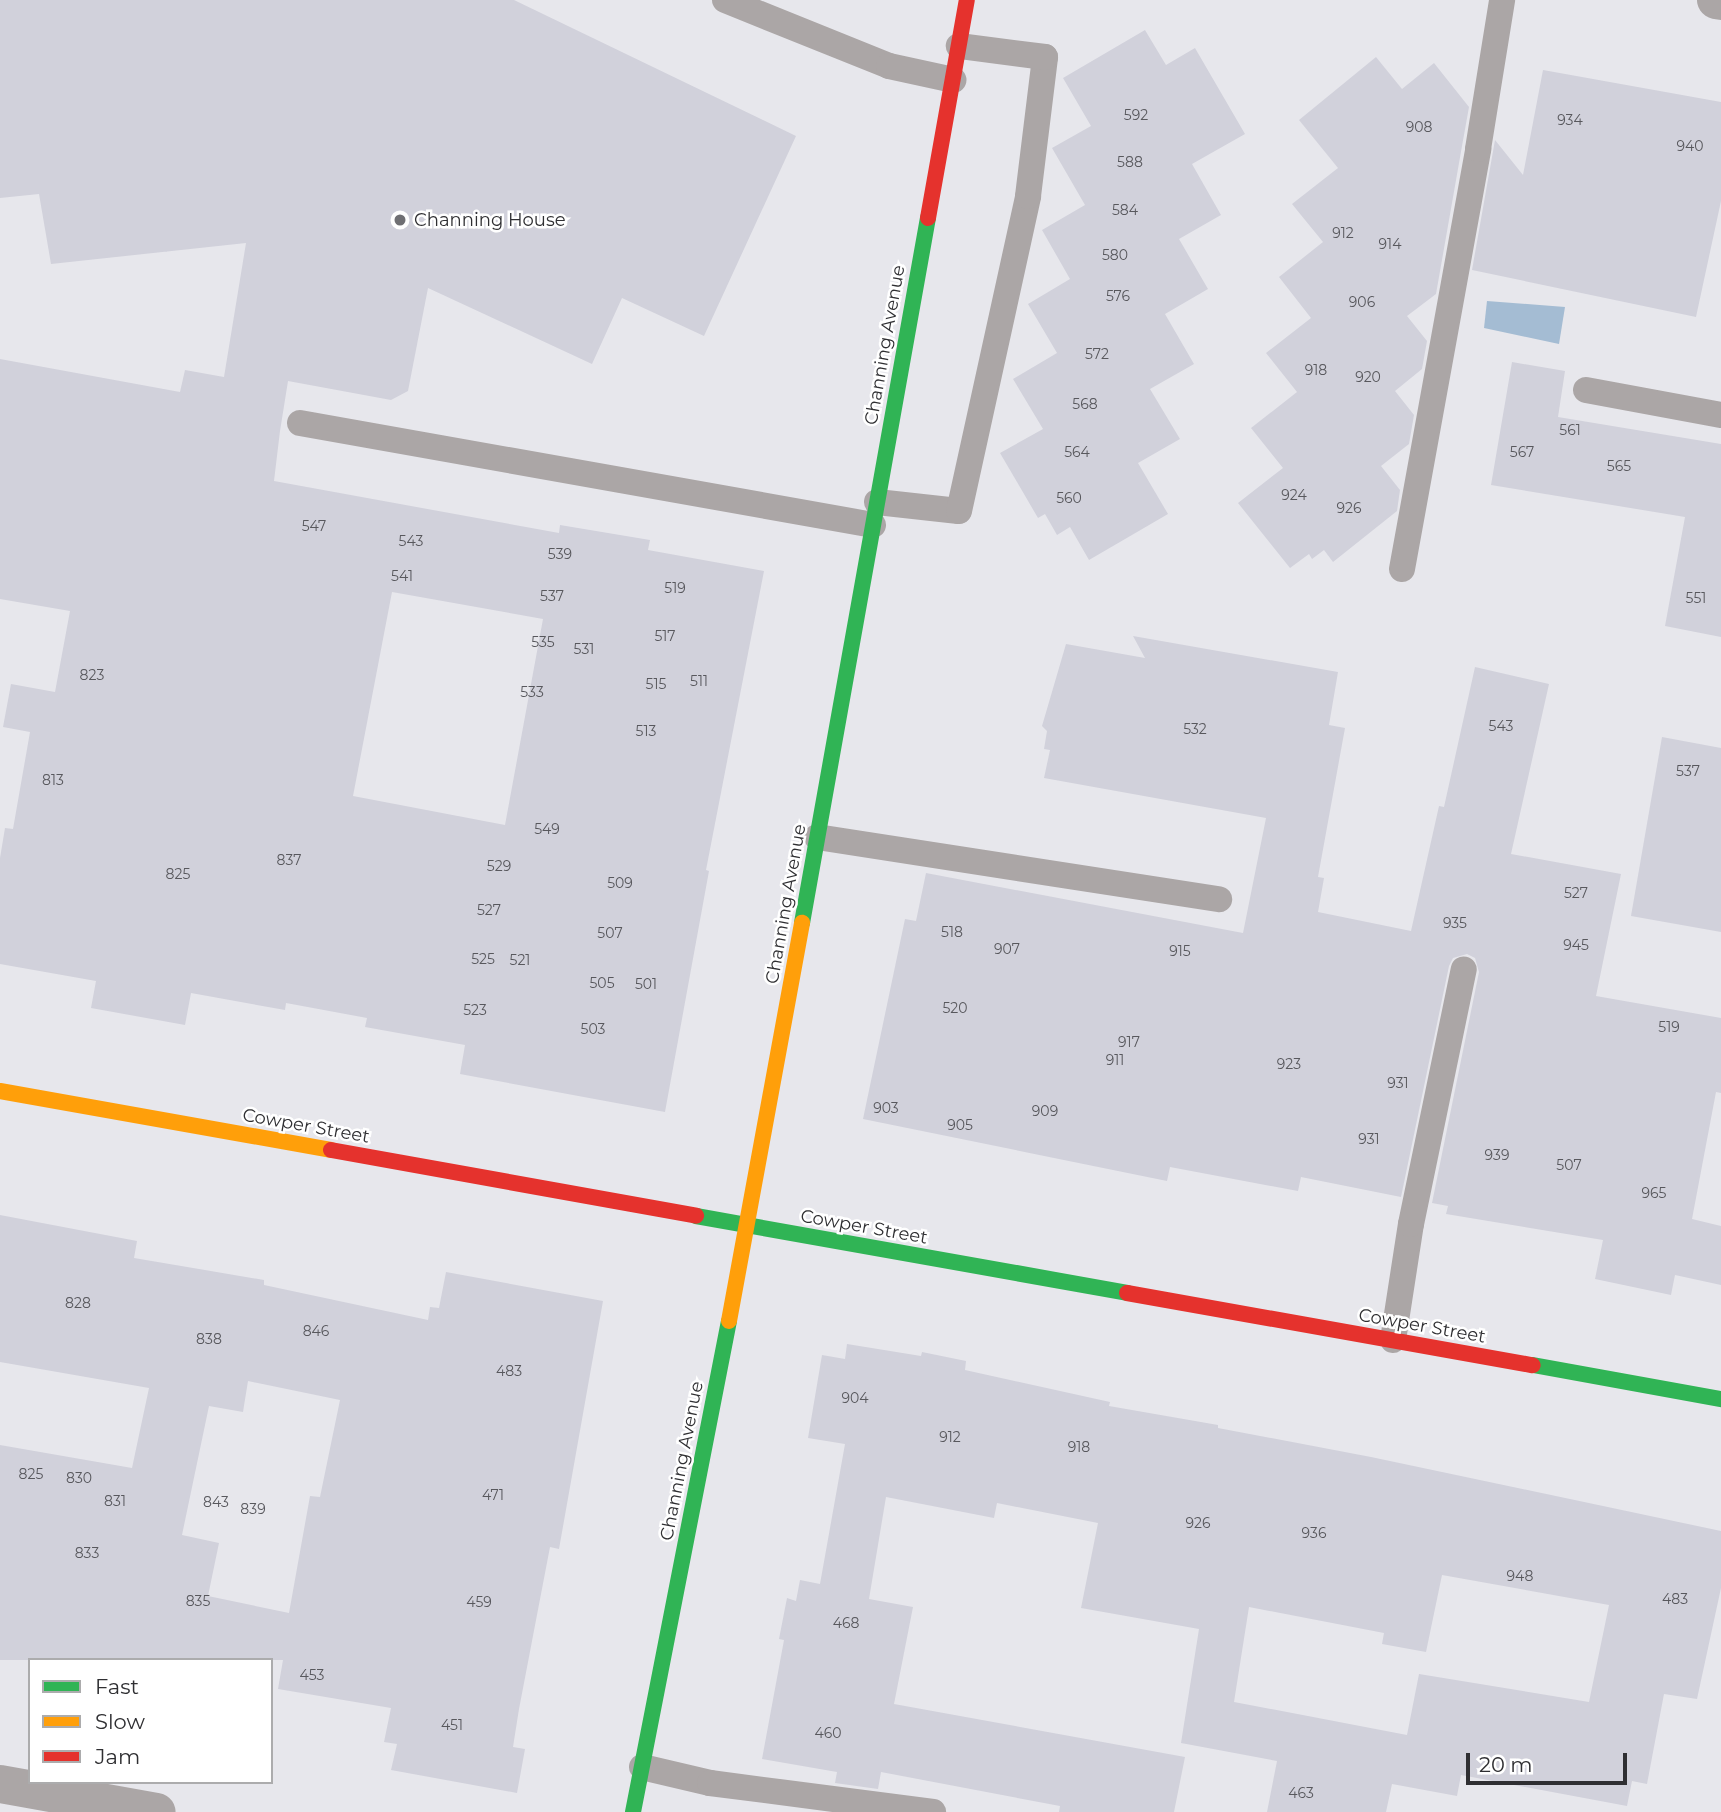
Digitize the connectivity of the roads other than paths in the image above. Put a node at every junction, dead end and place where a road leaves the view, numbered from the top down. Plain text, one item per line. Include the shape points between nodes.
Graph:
1 (725, 0) edge
2 (967, 0) edge
3 (1502, 0) edge
4 (1716, 0) edge
5 (1721, 1) edge
6 (958, 46) junction
7 (953, 80) junction
8 (1586, 390) dead end
9 (1721, 415) edge
10 (300, 423) dead end
11 (875, 514) junction
12 (1402, 569) dead end
13 (817, 837) junction
14 (1219, 899) dead end
15 (1464, 969) dead end
16 (0, 1091) edge
17 (748, 1225) junction
18 (1393, 1340) junction
19 (1721, 1399) edge
20 (642, 1767) junction
21 (0, 1784) edge
22 (158, 1812) edge
23 (633, 1812) edge
24 (933, 1812) edge

1 - 7 lane via 889,66
2 - 6 street, Channing Avenue
3 - 12 lane
4 - 5 street
6 - 7 street, Channing Avenue
6 - 11 lane via 1045,57 1028,196 959,511
7 - 11 street, Channing Avenue
8 - 9 lane
10 - 11 lane
11 - 13 street, Channing Avenue
13 - 14 lane
13 - 17 street, Channing Avenue
15 - 18 lane via 1410,1224
16 - 17 street, Cowper Street
17 - 18 street, Cowper Street
17 - 20 street, Channing Avenue
18 - 19 street, Cowper Street
20 - 23 street, Channing Avenue
20 - 24 lane via 710,1783
21 - 22 street

